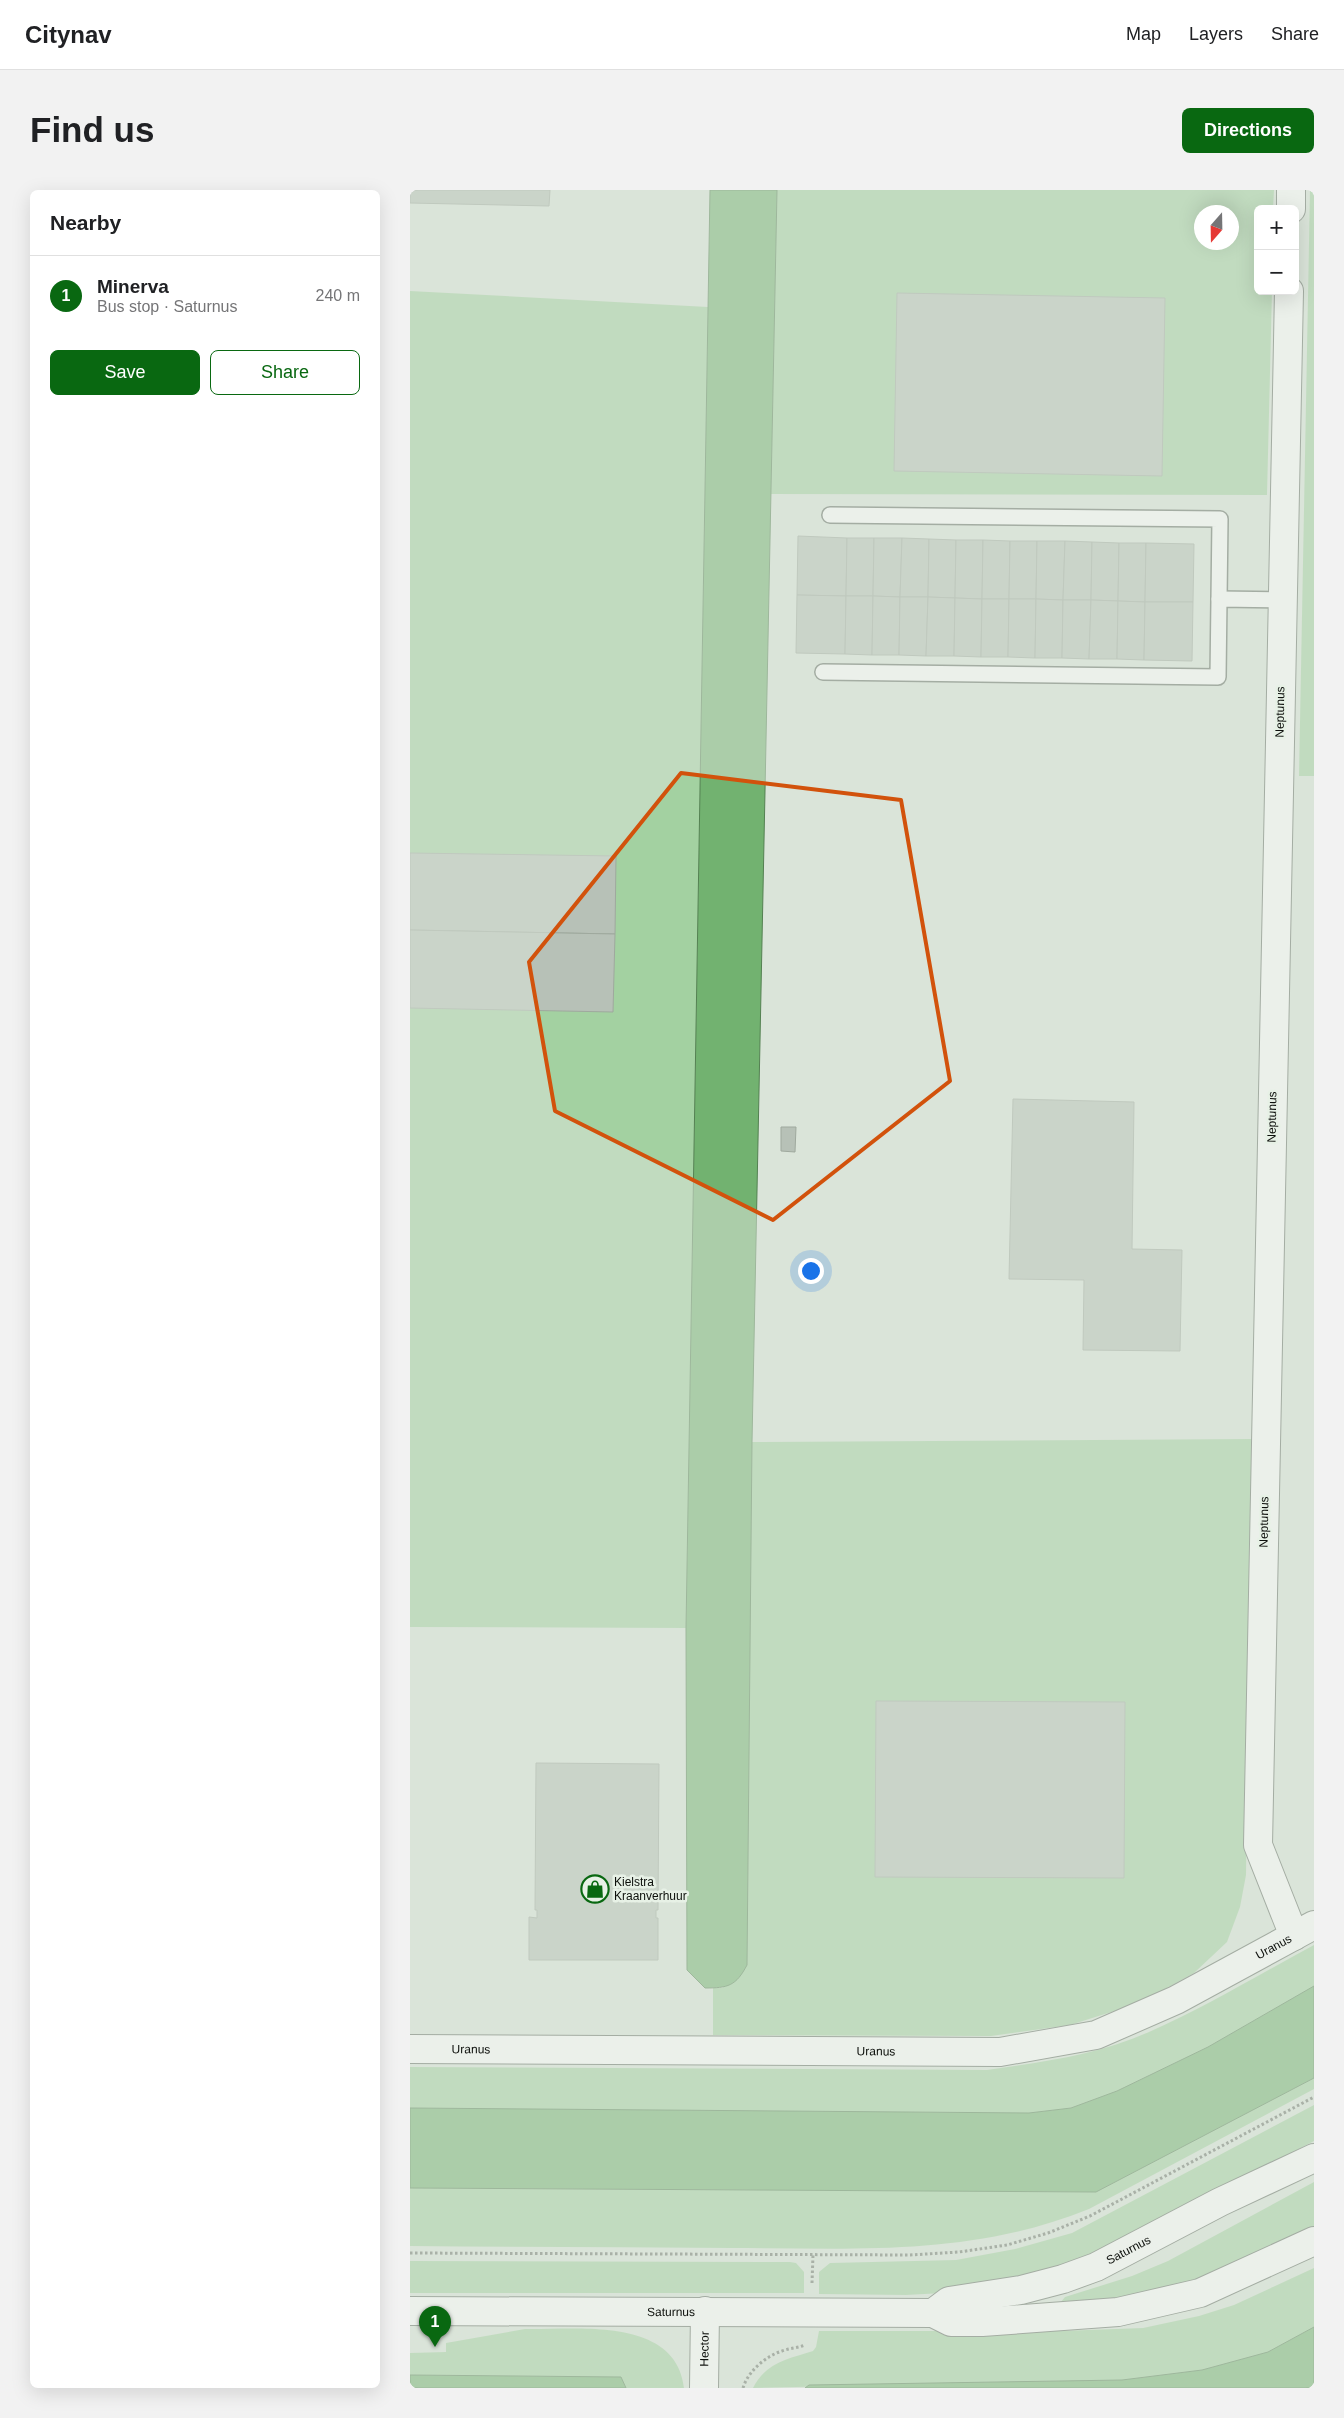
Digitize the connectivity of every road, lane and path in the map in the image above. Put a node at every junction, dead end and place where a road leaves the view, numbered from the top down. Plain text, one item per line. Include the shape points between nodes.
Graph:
1 (1291, 190) edge
2 (1291, 205) edge
3 (1289, 295) edge
4 (830, 515) dead end
5 (1219, 600) junction
6 (1282, 600) junction
7 (823, 672) dead end
8 (1304, 1930) edge
9 (410, 2049) edge
10 (1314, 2097) edge
11 (1314, 2158) edge
12 (1314, 2241) edge
13 (410, 2253) edge
14 (812, 2255) junction
15 (812, 2292) dead end
16 (410, 2311) edge
17 (705, 2311) junction
18 (933, 2313) junction
19 (808, 2342) dead end
20 (704, 2388) edge
21 (743, 2388) edge

1 - 2 street
3 - 6 street, Neptunus
4 - 5 lane via 1220,519
5 - 6 lane
5 - 7 lane via 1218,677
6 - 8 street, Neptunus via 1258,1845
8 - 9 street, Uranus via 1176,2000 1096,2035 1000,2052
10 - 14 path via 1090,2216 1048,2233 1007,2245 960,2252
11 - 18 street, Saturnus via 1220,2202 1096,2267 1014,2292 949,2301
12 - 18 street, Saturnus via 1200,2293 1118,2312 982,2322 951,2322
13 - 14 path
14 - 15 path
16 - 17 street, Saturnus
17 - 18 street, Saturnus
17 - 20 street, Hector
19 - 21 path via 768,2358 749,2376

